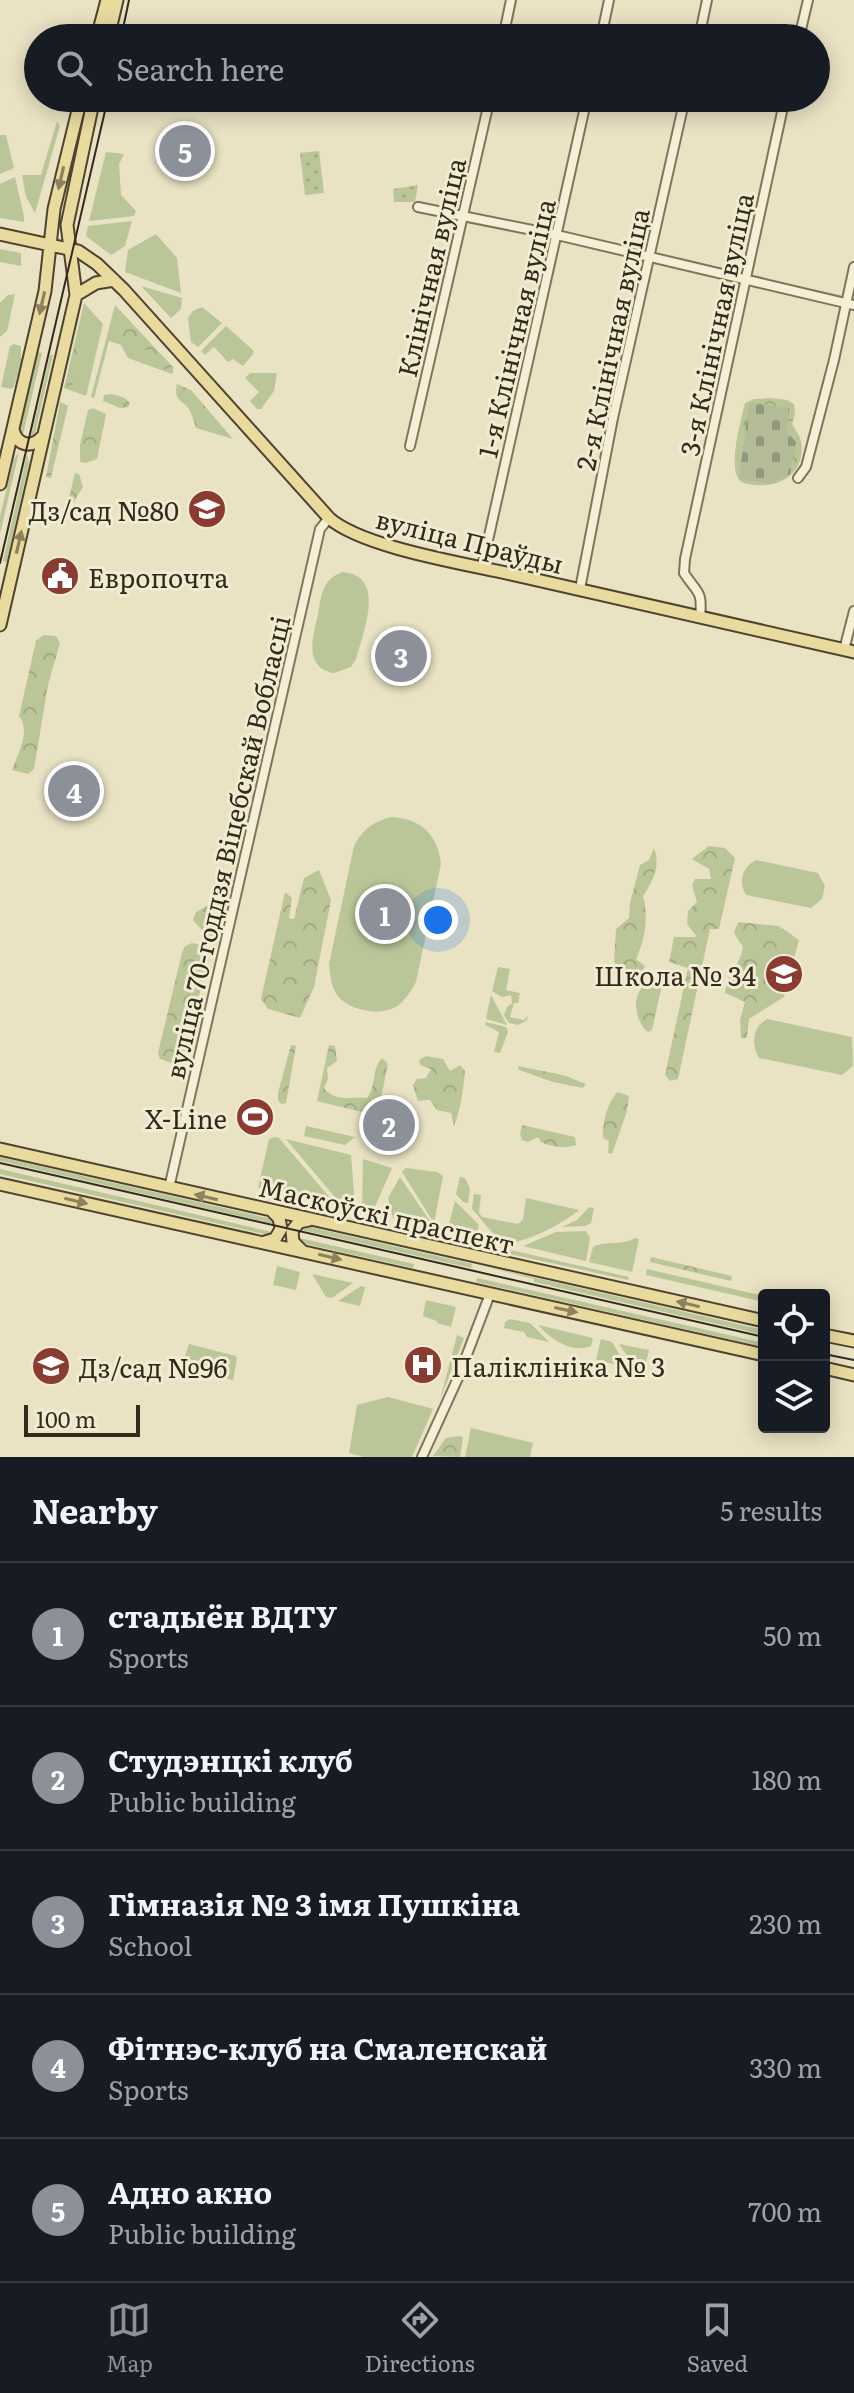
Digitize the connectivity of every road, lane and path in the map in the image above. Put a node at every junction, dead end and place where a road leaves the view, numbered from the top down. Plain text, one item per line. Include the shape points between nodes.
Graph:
1 (107, 0) edge
2 (117, 0) edge
3 (511, 0) edge
4 (609, 0) edge
5 (707, 0) edge
6 (808, 0) edge
7 (101, 24) edge
8 (111, 24) edge
9 (506, 24) edge
10 (604, 24) edge
11 (702, 24) edge
12 (802, 24) edge
13 (78, 112) edge
14 (91, 112) edge
15 (487, 112) edge
16 (584, 112) edge
17 (682, 112) edge
18 (782, 112) edge
19 (418, 207) dead end
20 (462, 217) junction
21 (0, 234) edge
22 (557, 235) junction
23 (51, 244) junction
24 (69, 248) junction
25 (649, 258) junction
26 (854, 267) edge
27 (746, 279) junction
28 (114, 280) junction
29 (76, 295) junction
30 (850, 304) edge
31 (13, 430) junction
32 (42, 437) junction
33 (410, 446) dead end
34 (7, 456) junction
35 (36, 463) junction
36 (798, 478) dead end
37 (0, 484) edge
38 (329, 518) junction
39 (482, 567) junction
40 (580, 589) junction
41 (854, 611) edge
42 (700, 617) junction
43 (0, 625) edge
44 (849, 651) edge
45 (0, 1149) edge
46 (0, 1184) edge
47 (169, 1188) junction
48 (267, 1210) junction
49 (310, 1220) junction
50 (261, 1242) junction
51 (303, 1251) junction
52 (490, 1294) junction
53 (758, 1320) edge
54 (830, 1336) edge
55 (854, 1341) edge
56 (758, 1354) edge
57 (830, 1369) edge
58 (854, 1375) edge
59 (422, 1457) edge

1 - 7 main road
2 - 8 main road
3 - 9 street
4 - 10 street
5 - 11 street
6 - 12 street
13 -> 23 main road
14 - 24 main road via 67,225
15 - 20 street, Клінічная вуліца
16 - 22 street, 1-я Клінічная вуліца
17 - 25 street, 2-я Клінічная вуліца
18 - 27 street, 3-я Клінічная вуліца
19 - 20 street
20 - 22 street
20 - 33 street, Клінічная вуліца
21 - 23 main road, вуліца Праўды
22 - 25 street
22 - 39 street, 1-я Клінічная вуліца
23 - 24 main road, вуліца Праўды
23 -> 31 main road
24 - 28 main road, вуліца Праўды
24 - 29 main road
25 - 27 street
25 - 40 street, 2-я Клінічная вуліца
26 - 30 street
27 - 30 street
27 - 42 street, 3-я Клінічная вуліца via 685,559 684,573 702,599
28 - 29 main road
28 - 38 main road, вуліца Праўды
29 - 32 main road
30 - 36 street via 806,467
31 - 32 main road via 25,444
31 - 34 main road
32 - 35 main road
34 - 35 main road via 24,450
34 - 37 main road
43 -> 35 main road
38 - 39 main road, вуліца Праўды via 374,541
38 - 47 street, вуліца 70-годдзя Віцебскай Вобласці via 320,529
39 - 40 main road, вуліца Праўды
40 - 42 main road, вуліца Праўды
41 - 44 street
42 - 44 main road, вуліца Праўды
45 - 47 main road, Маскоўскі праспект
46 -> 50 main road, Маскоўскі праспект
48 -> 47 main road, Маскоўскі праспект
48 - 49 main road, Маскоўскі праспект
48 - 50 main road via 277,1215 281,1229 272,1241
49 - 51 main road via 299,1222 292,1231 294,1245
53 -> 49 main road, Маскоўскі праспект
50 - 51 main road, Маскоўскі праспект
51 -> 52 main road, Маскоўскі праспект
52 -> 56 main road, Маскоўскі праспект
52 - 59 street
54 - 55 main road
57 - 58 main road

